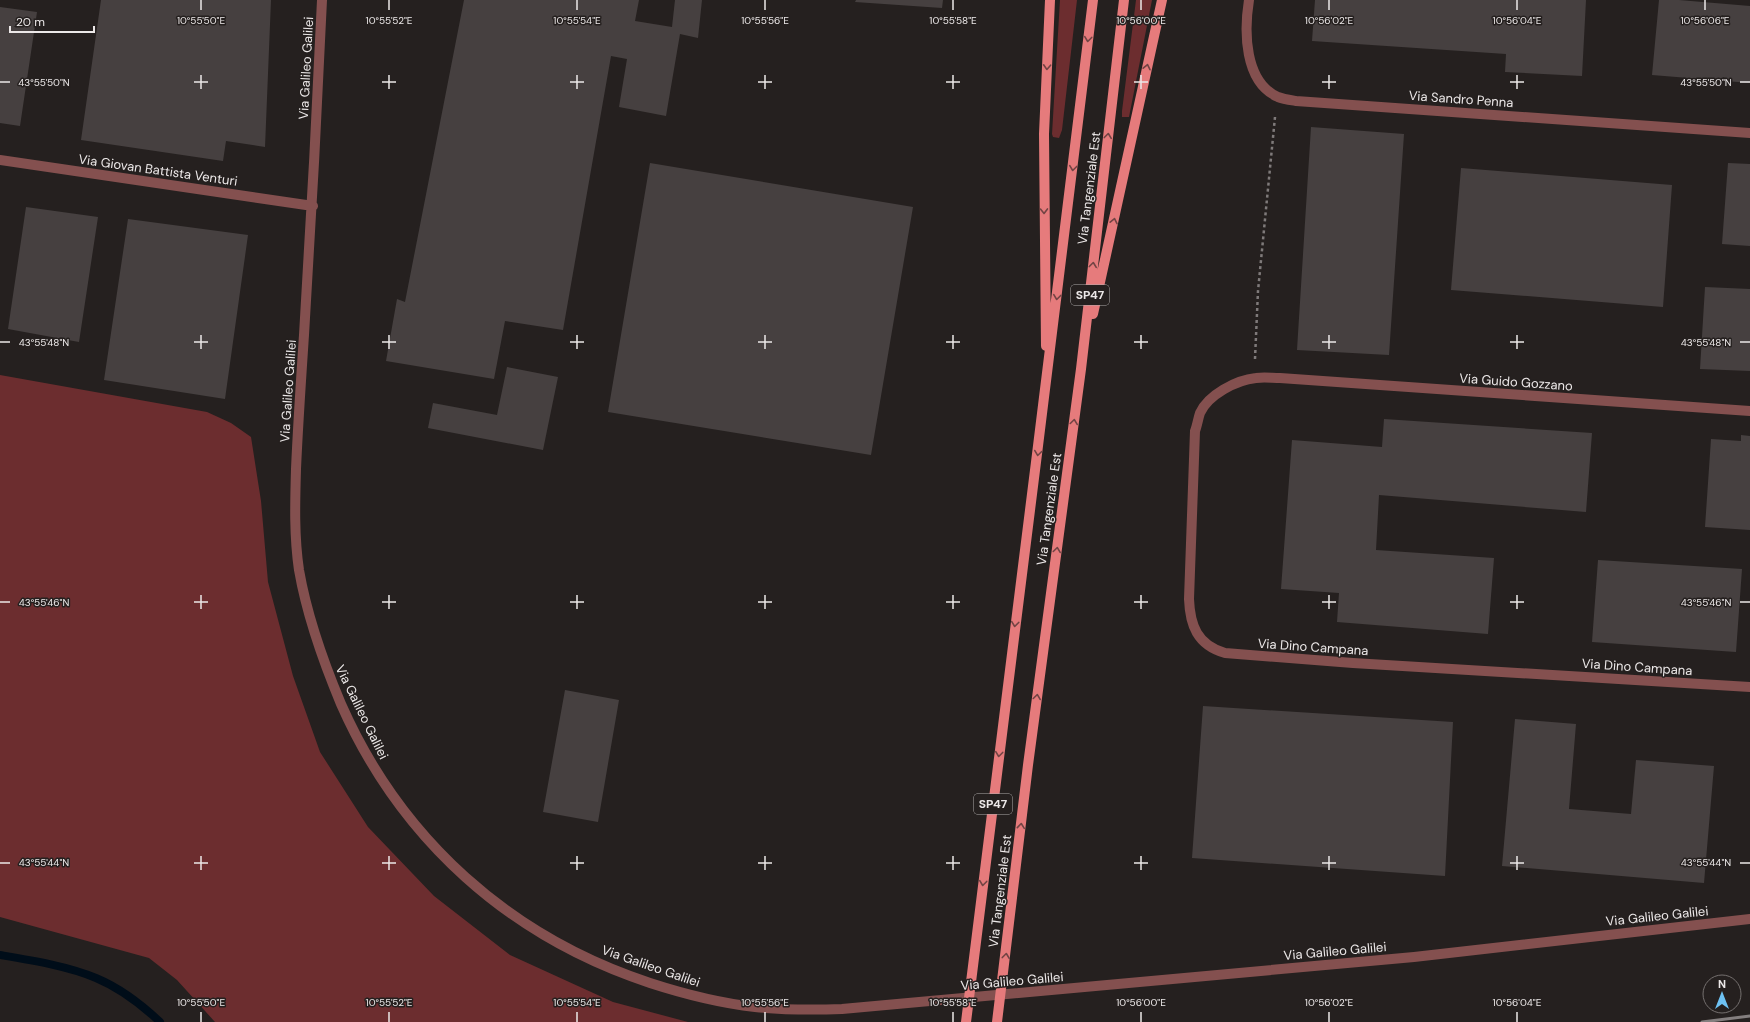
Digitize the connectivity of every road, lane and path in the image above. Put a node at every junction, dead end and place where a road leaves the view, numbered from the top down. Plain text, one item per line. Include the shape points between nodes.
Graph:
1 (322, 0) edge
2 (1050, 0) edge
3 (1093, 0) edge
4 (1124, 0) edge
5 (1162, 0) edge
6 (1248, 0) edge
7 (1277, 96) junction
8 (1750, 133) edge
9 (0, 160) edge
10 (313, 206) junction
11 (1081, 369) junction
12 (1255, 378) junction
13 (1280, 378) joint
14 (1047, 387) junction
15 (1750, 411) edge
16 (1750, 687) edge
17 (1750, 919) edge
18 (966, 1022) edge
19 (997, 1022) edge

1 - 10 street, Via Galileo Galilei
2 -> 14 main road via 1044,134
3 -> 14 main road, Via Tangenziale Est / SP47
11 -> 4 main road, Via Tangenziale Est / SP47
11 -> 5 main road
6 - 7 street, Via Sandro Penna via 1247,48 1252,68 1262,85
7 - 8 street, Via Sandro Penna via 1296,101
7 - 12 path via 1256,315
9 - 10 street, Via Giovan Battista Venturi
10 - 17 street, Via Galileo Galilei via 297,439 295,529 304,594 325,666 368,758 414,824 442,855 510,914 543,936 578,954 625,974 716,1001 754,1007 842,1010 1406,958
19 -> 11 main road, Via Tangenziale Est / SP47 via 1028,765
12 - 13 street, Via Dino Campana
12 - 16 street, Via Dino Campana via 1238,382 1211,399 1200,412 1195,431 1190,613 1199,636 1214,650 1346,662
13 - 15 street, Via Guido Gozzano
14 -> 18 main road, Via Tangenziale Est / SP47

